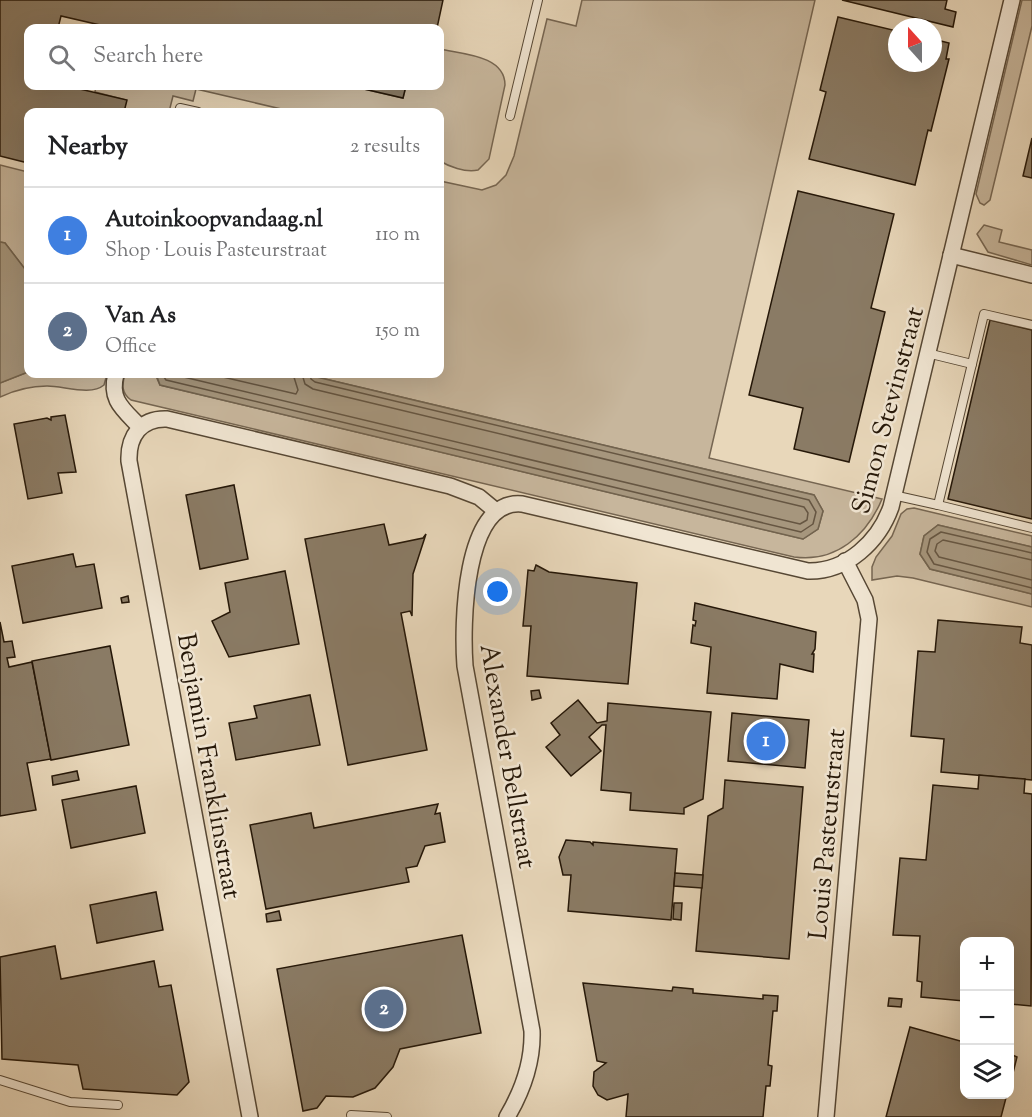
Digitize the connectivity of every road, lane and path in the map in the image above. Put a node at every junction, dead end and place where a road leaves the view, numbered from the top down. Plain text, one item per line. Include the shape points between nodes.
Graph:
1 (538, 0) edge
2 (1012, 0) edge
3 (510, 116) dead end
4 (951, 255) junction
5 (1032, 275) edge
6 (1032, 325) edge
7 (927, 353) junction
8 (972, 364) junction
9 (115, 378) edge
10 (140, 427) junction
11 (893, 495) junction
12 (938, 506) junction
13 (496, 511) junction
14 (1032, 528) edge
15 (845, 561) junction
16 (0, 1080) edge
17 (118, 1105) dead end
18 (351, 1115) dead end
19 (511, 1116) edge
20 (250, 1117) edge
21 (387, 1117) edge
22 (826, 1117) edge

1 - 3 lane
2 - 4 street
4 - 5 street
4 - 7 street, Simon Stevinstraat
6 - 8 lane via 984,314
7 - 8 lane
7 - 11 street, Simon Stevinstraat
8 - 12 lane
9 - 10 street via 115,396
10 - 13 street via 148,421 167,419 232,434 450,486 479,497
10 - 20 street, Benjamin Franklinstraat via 130,443 129,461
11 - 12 lane
11 - 15 street, Simon Stevinstraat via 880,531 870,544
12 - 14 lane
13 - 15 street via 509,504 522,504 802,570 821,570
13 - 19 street, Alexander Bellstraat via 484,526 475,553 463,636 532,1022 529,1067
15 - 22 street, Louis Pasteurstraat via 865,600 868,619
16 - 17 lane via 70,1102
18 - 21 lane

